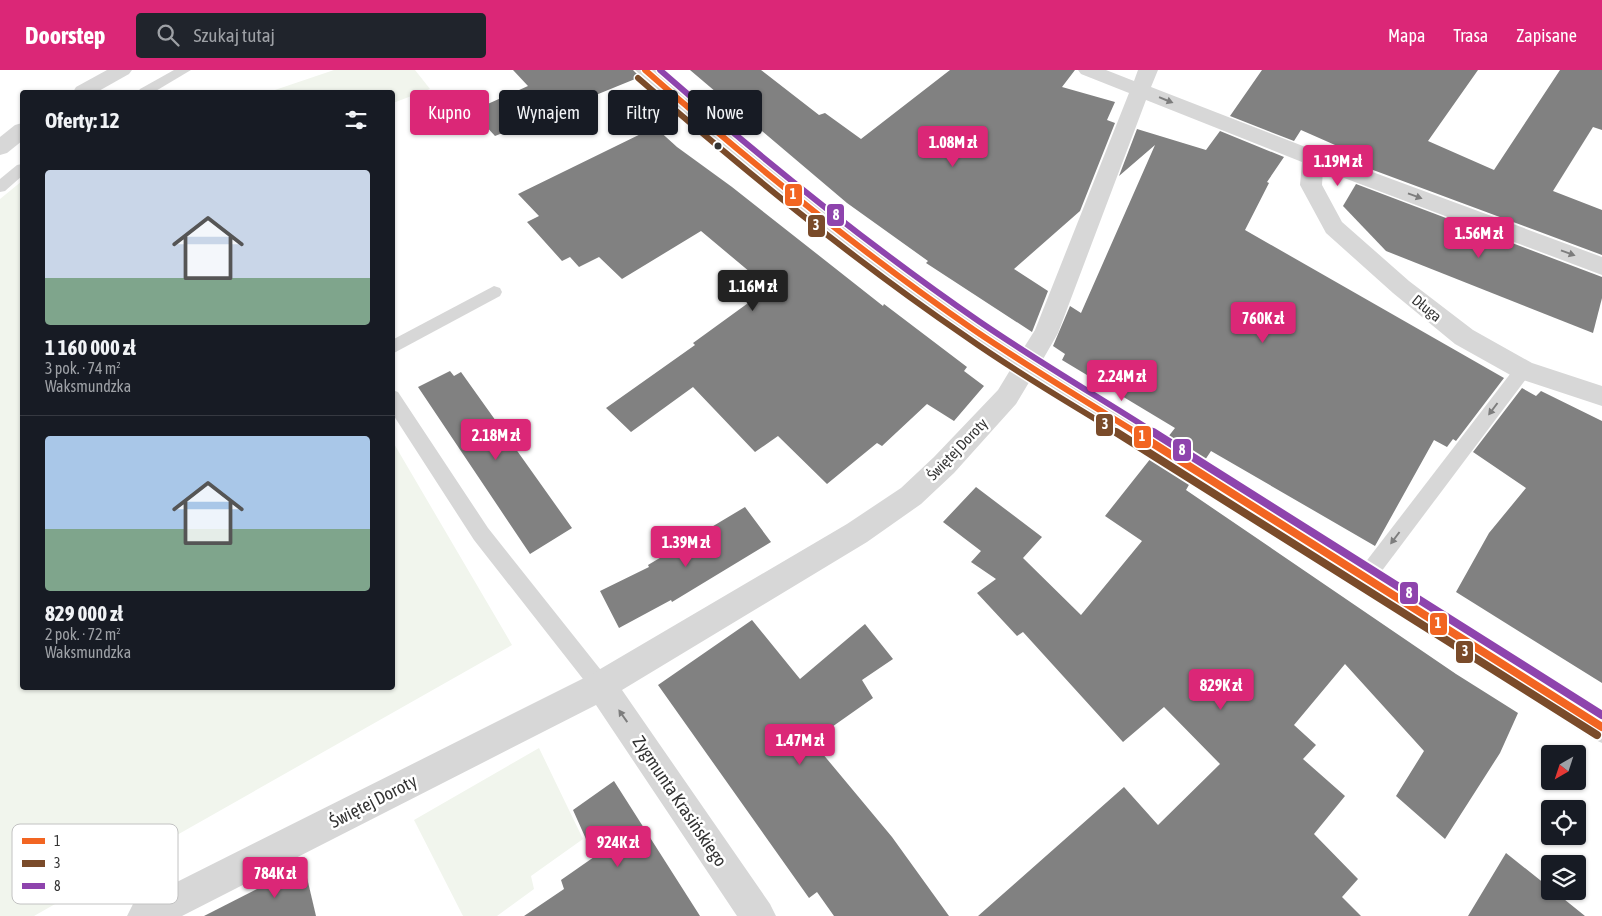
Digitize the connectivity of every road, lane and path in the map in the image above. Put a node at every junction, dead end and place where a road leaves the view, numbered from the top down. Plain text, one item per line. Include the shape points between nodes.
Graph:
1 (122, 70) edge
2 (184, 70) edge
3 (645, 70) edge
4 (1088, 70) edge
5 (1144, 80) edge
6 (87, 90) edge
7 (148, 90) edge
8 (20, 132) edge
9 (0, 148) edge
10 (1313, 158) junction
11 (20, 171) edge
12 (0, 187) edge
13 (1602, 266) edge
14 (494, 292) dead end
15 (395, 346) edge
16 (1026, 365) junction
17 (1522, 370) junction
18 (1602, 396) edge
19 (395, 402) edge
20 (1365, 578) junction
21 (601, 686) junction
22 (1602, 727) edge
23 (178, 899) edge
24 (169, 904) edge
25 (145, 916) edge
26 (758, 916) edge

1 - 6 street
2 - 7 lane
3 - 16 street via 831,226 916,290
4 - 5 street
5 -> 10 street
5 - 16 street, Świętej Doroty via 1046,333
8 - 9 street
10 -> 13 street
10 - 17 street, Długa via 1311,185 1334,227 1464,338
11 - 12 lane
14 - 15 lane
16 - 20 street
16 - 21 street, Świętej Doroty via 1007,397 911,496 857,533
17 - 18 street, Długa
17 -> 20 lane
19 - 21 lane via 481,534
20 - 22 street
21 - 23 street, Świętej Doroty
26 -> 21 street, Zygmunta Krasińskiego
24 - 25 street, Świętej Doroty

